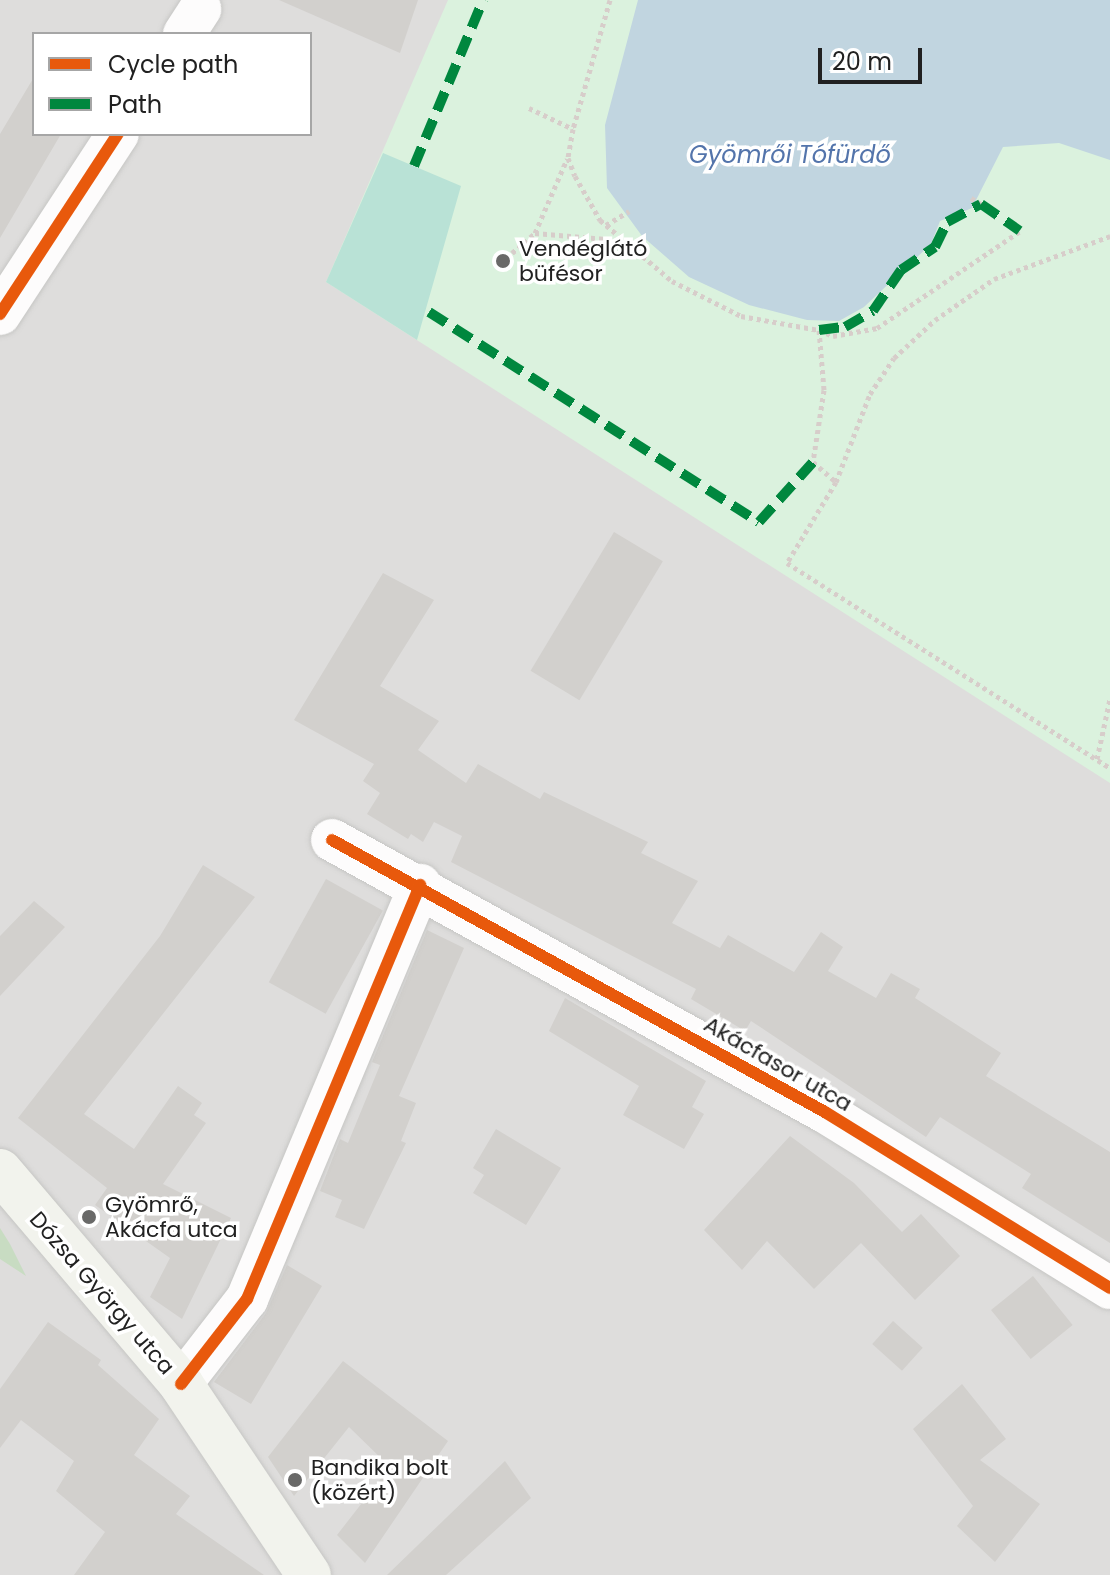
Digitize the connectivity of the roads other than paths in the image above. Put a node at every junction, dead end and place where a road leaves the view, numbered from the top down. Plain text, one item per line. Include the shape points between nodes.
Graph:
1 (117, 136) edge
2 (0, 314) edge
3 (332, 840) dead end
4 (420, 885) junction
5 (0, 1171) edge
6 (1110, 1288) edge
7 (181, 1384) junction
8 (309, 1575) edge

1 - 2 street
3 - 4 street, Akácfasor utca
4 - 6 street, Akácfasor utca via 825,1112
4 - 7 street via 247,1299
5 - 7 main road, Dózsa György utca
7 - 8 main road, Dózsa György utca

